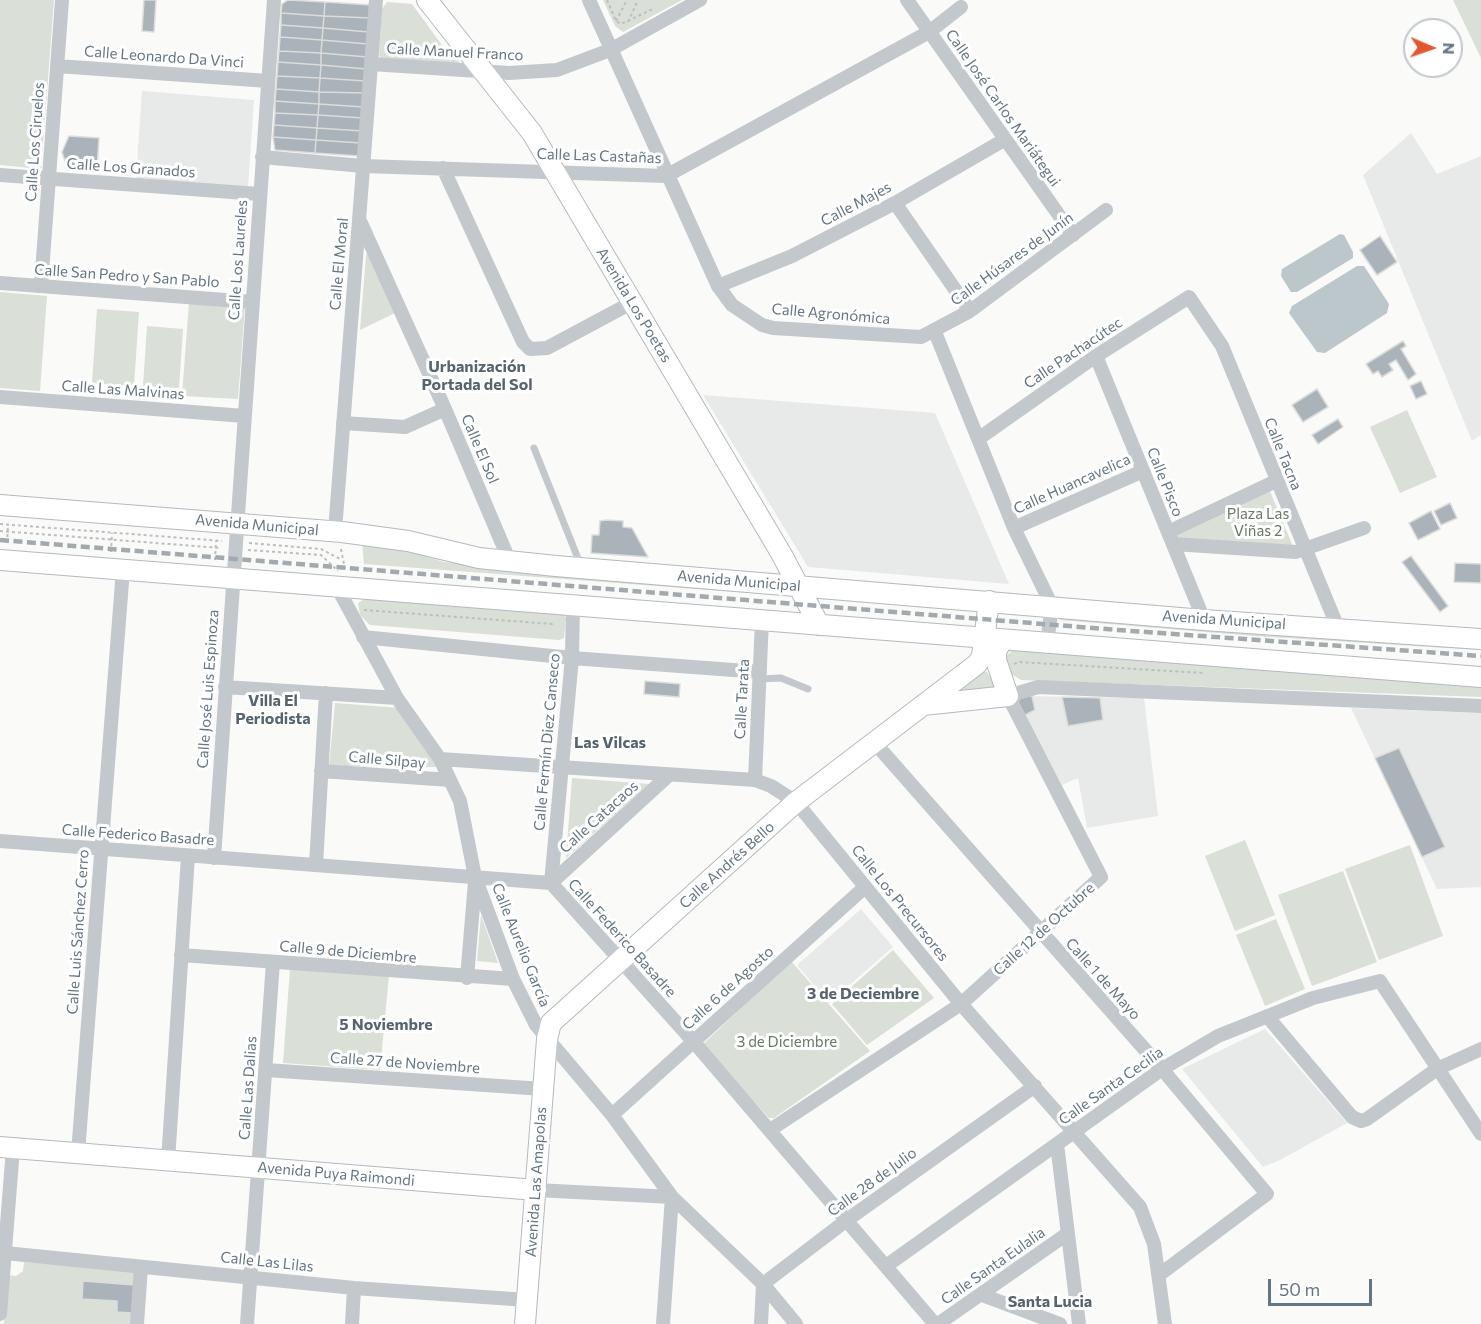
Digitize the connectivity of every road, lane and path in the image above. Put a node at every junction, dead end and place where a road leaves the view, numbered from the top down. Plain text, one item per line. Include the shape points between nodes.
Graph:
1 (62, 0) edge
2 (274, 0) edge
3 (376, 0) edge
4 (426, 0) edge
5 (589, 0) edge
6 (607, 0) edge
7 (627, 0) edge
8 (638, 0) edge
9 (700, 0) edge
10 (907, 0) edge
11 (659, 6) dead end
12 (961, 7) dead end
13 (616, 21) junction
14 (627, 23) junction
15 (929, 32) junction
16 (610, 50) junction
17 (371, 64) junction
18 (57, 66) junction
19 (487, 73) junction
20 (268, 81) junction
21 (1004, 140) junction
22 (262, 158) junction
23 (363, 166) junction
24 (443, 168) junction
25 (555, 171) junction
26 (0, 175) edge
27 (666, 176) junction
28 (49, 179) junction
29 (260, 194) junction
30 (895, 203) junction
31 (1106, 210) dead end
32 (359, 219) junction
33 (1073, 235) junction
34 (0, 283) edge
35 (42, 286) junction
36 (718, 286) junction
37 (1189, 297) joint
38 (252, 302) junction
39 (633, 302) junction
40 (970, 311) junction
41 (935, 332) junction
42 (1096, 356) junction
43 (0, 398) edge
44 (446, 409) junction
45 (243, 416) junction
46 (343, 423) junction
47 (978, 439) junction
48 (534, 448) dead end
49 (1143, 471) junction
50 (1276, 481) junction
51 (5, 512) edge
52 (114, 513) junction
53 (227, 521) junction
54 (0, 524) edge
55 (1014, 528) junction
56 (1364, 528) dead end
57 (0, 531) edge
58 (8, 532) junction
59 (338, 532) junction
60 (112, 533) junction
61 (1171, 538) junction
62 (112, 540) junction
63 (216, 541) junction
64 (234, 542) junction
65 (216, 548) junction
66 (1305, 550) junction
67 (342, 560) junction
68 (3, 561) edge
69 (510, 562) junction
70 (581, 568) junction
71 (116, 569) junction
72 (223, 577) junction
73 (800, 585) junction
74 (346, 588) junction
75 (989, 602) junction
76 (573, 604) junction
77 (1052, 606) junction
78 (762, 620) junction
79 (1204, 620) junction
80 (552, 624) dead end
81 (819, 625) junction
82 (1338, 628) junction
83 (363, 637) junction
84 (983, 639) junction
85 (1481, 639) edge
86 (1003, 640) junction
87 (1047, 643) junction
88 (572, 658) junction
89 (998, 671) junction
90 (1211, 674) dead end
91 (760, 676) junction
92 (1481, 676) edge
93 (225, 687) junction
94 (808, 689) dead end
95 (326, 693) junction
96 (1008, 696) junction
97 (397, 698) junction
98 (923, 705) junction
99 (1481, 706) edge
100 (874, 742) junction
101 (440, 759) junction
102 (562, 769) junction
103 (321, 771) junction
104 (669, 775) junction
105 (450, 780) junction
106 (755, 780) junction
107 (796, 802) junction
108 (0, 841) edge
109 (101, 849) junction
110 (188, 856) junction
111 (214, 858) junction
112 (316, 865) junction
113 (475, 877) junction
114 (551, 883) junction
115 (866, 887) junction
116 (1040, 933) junction
117 (181, 955) junction
118 (621, 961) junction
119 (273, 962) junction
120 (467, 978) junction
121 (513, 979) junction
122 (961, 1004) junction
123 (1267, 1016) junction
124 (547, 1039) junction
125 (693, 1041) junction
126 (1481, 1049) edge
127 (1162, 1069) junction
128 (1437, 1069) junction
129 (266, 1070) junction
130 (1035, 1086) junction
131 (543, 1089) junction
132 (612, 1115) junction
133 (770, 1130) junction
134 (1074, 1132) junction
135 (1481, 1134) edge
136 (1057, 1144) junction
137 (7, 1148) edge
138 (78, 1154) junction
139 (168, 1161) junction
140 (258, 1168) junction
141 (536, 1191) junction
142 (672, 1197) junction
143 (847, 1220) junction
144 (1067, 1234) junction
145 (5, 1253) junction
146 (886, 1266) junction
147 (141, 1267) junction
148 (1159, 1275) junction
149 (250, 1277) junction
150 (763, 1284) junction
151 (354, 1288) junction
152 (982, 1295) junction
153 (527, 1300) junction
154 (0, 1314) edge
155 (1027, 1319) edge
156 (137, 1324) edge
157 (247, 1324) edge
158 (352, 1324) edge
159 (525, 1324) edge
160 (663, 1324) edge
161 (761, 1324) edge
162 (796, 1324) edge
163 (937, 1324) edge
164 (1060, 1324) edge
165 (1079, 1324) edge
166 (1164, 1324) edge

1 - 18 street, Calle Los Ciruelos
2 - 20 street, Calle Los Laureles
3 - 17 street, Calle El Moral
4 - 19 main road, Avenida Los Poetas
5 - 16 street, Calle Agronómica
6 - 13 path
7 - 13 path
8 - 14 path
9 - 16 street, Calle Manuel Franco
10 - 15 street, Calle José Carlos Mariátegui
11 - 14 path
12 - 15 street, Calle Las Castañas
13 - 14 path
15 - 21 street, Calle José Carlos Mariátegui
15 - 27 street, Calle Las Castañas
16 - 19 street, Calle Manuel Franco via 557,70
16 - 27 street, Calle Agronómica
17 - 19 street, Calle Manuel Franco
17 - 23 street, Calle El Moral
18 - 20 street, Calle Leonardo Da Vinci
18 - 28 street, Calle Los Ciruelos
19 - 25 main road, Avenida Los Poetas
20 - 22 street, Calle Los Laureles
21 - 30 street, Calle Majes
21 - 33 street, Calle José Carlos Mariátegui
22 - 23 street, Calle Las Castañas
22 - 29 street, Calle Los Laureles
23 - 24 street, Calle Las Castañas
23 - 32 street, Calle El Moral
24 - 25 street, Calle Las Castañas
24 - 39 street via 522,342 530,349 547,348
25 - 27 street, Calle Las Castañas
25 - 39 main road, Avenida Los Poetas
26 - 28 street, Calle Los Granados
27 - 36 street, Calle Agronómica
28 - 29 street, Calle Los Granados
28 - 35 street, Calle Los Ciruelos
29 - 38 street, Calle Los Laureles
30 - 36 street, Calle Majes via 792,256
30 - 40 street
31 - 33 street, Calle Húsares de Junín
32 - 44 street, Calle El Sol
32 - 46 street, Calle El Moral
33 - 40 street, Calle Húsares de Junín
34 - 35 street, Calle San Pedro y San Pablo
35 - 38 street, Calle San Pedro y San Pablo
36 - 41 street, Calle Agronómica via 741,313 773,328 921,337
37 - 42 street, Calle Pachacútec
37 - 50 street, Calle Tacna via 1222,346
38 - 45 street, Calle Los Laureles
39 - 73 main road, Avenida Los Poetas
40 - 41 street, Calle Húsares de Junín
41 - 47 street
42 - 47 street, Calle Pachacútec
42 - 49 street, Calle Pisco
43 - 45 street, Calle Las Malvinas
44 - 46 street via 405,427
44 - 69 street, Calle El Sol
45 - 53 street, Calle Los Laureles
46 - 59 street, Calle El Moral
47 - 55 street
48 - 70 lane
49 - 55 street, Calle Huancavelica
49 - 61 street, Calle Pisco
50 - 61 street
50 - 66 street, Calle Tacna
51 - 52 main road, Avenida Municipal
51 - 54 path
51 - 58 path
51 - 60 path
52 - 53 main road, Avenida Municipal
52 - 60 path
53 - 59 main road, Avenida Municipal
53 - 63 path
53 - 64 street, Calle José Luis Espinoza
55 - 77 street
56 - 66 street
57 - 58 path
58 - 62 path
58 - 68 path
59 - 67 path
59 - 69 main road, Avenida Municipal via 408,541 459,555
60 - 62 path
60 - 63 path
61 - 66 street
61 - 79 street, Calle Pisco
62 - 65 path
62 - 71 path
63 - 64 path
63 - 65 path
64 - 67 path via 321,549
64 - 72 street, Calle José Luis Espinoza
65 - 72 path
66 - 82 street, Calle Tacna
67 - 74 path
68 - 71 main road
69 - 70 main road, Avenida Municipal
70 - 73 main road, Avenida Municipal
71 - 72 main road
71 - 109 street, Calle Luis Sánchez Cerro
72 - 74 main road
72 - 93 street, Calle José Luis Espinoza
73 - 75 main road, Avenida Municipal
73 - 81 main road, Avenida Los Poetas
74 - 76 main road
74 - 80 path via 366,609
74 - 83 street, Calle Aurelio García
75 - 77 main road, Avenida Municipal
75 - 84 main road, Calle Andrés Bello
76 - 78 main road
76 - 88 street, Calle Fermín Diez Canseco
77 - 79 main road, Avenida Municipal
77 - 87 street
78 - 81 main road
78 - 91 street, Calle Tarata
79 - 82 main road, Avenida Municipal
81 - 84 main road
82 - 85 main road, Avenida Municipal
83 - 88 street
83 - 97 street, Calle Aurelio García
84 - 86 main road
84 - 98 main road, Calle Andrés Bello via 977,664
86 - 87 main road
86 - 89 main road, Calle 12 de Octubre via 996,651
87 - 92 main road
88 - 91 street
88 - 102 street, Calle Fermín Diez Canseco
89 - 90 path via 1019,662
89 - 96 main road, Calle 12 de Octubre
91 - 94 lane via 781,678
91 - 106 street, Calle Tarata
93 - 95 street
93 - 111 street, Calle José Luis Espinoza
95 - 97 street
95 - 103 street
96 - 98 main road
96 - 99 street via 1038,687
96 - 116 street, Calle 12 de Octubre via 1101,877
97 - 101 street, Calle Aurelio García
98 - 100 main road, Calle Andrés Bello
100 - 107 main road, Calle Andrés Bello
100 - 116 street, Calle 1 de Mayo
101 - 102 street, Calle Los Precursores
101 - 105 street, Calle Aurelio García
102 - 104 street, Calle Los Precursores
102 - 114 street, Calle Fermín Diez Canseco
103 - 105 street, Calle Silpay
103 - 112 street
104 - 106 street, Calle Los Precursores
104 - 114 street, Calle Catacaos
105 - 113 street, Calle Aurelio García via 460,801
106 - 107 street, Calle Los Precursores
107 - 115 street, Calle Los Precursores
107 - 118 main road, Calle Andrés Bello
108 - 109 street, Calle Federico Basadre
109 - 110 street, Calle Federico Basadre
109 - 138 street, Calle Luis Sánchez Cerro
110 - 111 street, Calle Federico Basadre
110 - 117 street
111 - 112 street, Calle Federico Basadre
112 - 113 street, Calle Federico Basadre
113 - 114 street, Calle Federico Basadre
113 - 120 street
113 - 121 street, Calle Aurelio García
114 - 118 street, Calle Federico Basadre
115 - 122 street, Calle Los Precursores
115 - 125 street, Calle 6 de Agosto
116 - 122 street, Calle 12 de Octubre
116 - 127 street, Calle 1 de Mayo
117 - 119 street, Calle 9 de Diciembre
117 - 139 street
118 - 124 main road, Calle Andrés Bello via 551,1023
118 - 125 street, Calle Federico Basadre
119 - 120 street, Calle 9 de Diciembre
119 - 129 street, Calle Las Dalias
120 - 121 street, Calle 9 de Diciembre
121 - 124 street, Calle Aurelio García
122 - 130 street, Calle Los Precursores
122 - 133 street, Calle 12 de Octubre
123 - 127 street, Calle Santa Cecilia via 1218,1036
123 - 128 street, Calle Santa Cecilia via 1313,998 1380,981
123 - 128 street via 1355,1119 1367,1119
124 - 131 main road, Avenida Las Amapolas
124 - 132 street, Calle Aurelio García
125 - 132 street, Calle 6 de Agosto
125 - 133 street, Calle Federico Basadre
126 - 128 street
127 - 134 street, Calle Santa Cecilia
127 - 148 street, Calle 1 de Mayo via 1267,1194
128 - 135 street
129 - 131 street, Calle 27 de Noviembre
129 - 140 street, Calle Las Dalias
130 - 134 street, Calle Los Precursores
130 - 143 street, Calle 28 de Julio
131 - 141 main road, Avenida Las Amapolas
132 - 142 street, Calle Aurelio García
133 - 143 street, Calle Federico Basadre
134 - 136 street, Calle Santa Cecilia
134 - 148 street, Calle Los Precursores via 1140,1207 1150,1230
136 - 144 street
136 - 146 street, Calle Santa Cecilia
137 - 138 main road, Avenida Puya Raimondi
137 - 145 street
138 - 139 main road, Avenida Puya Raimondi
139 - 140 main road, Avenida Puya Raimondi
140 - 141 main road, Avenida Puya Raimondi
140 - 149 street, Calle Las Dalias
141 - 142 street, Avenida Puya Raimondi
141 - 153 main road, Avenida Las Amapolas
142 - 150 street, Calle Aurelio García
142 - 160 street
143 - 146 street, Calle Federico Basadre
143 - 150 street, Calle 28 de Julio
144 - 152 street, Calle Santa Eulalia
144 - 165 street
145 - 147 street, Calle Las Lilas
145 - 154 street
146 - 163 street, Calle Federico Basadre
147 - 149 street, Calle Las Lilas
147 - 156 street
148 - 166 street, Calle Los Precursores
149 - 151 street, Calle Las Lilas
149 - 157 street, Calle Las Dalias
150 - 161 street
150 - 162 street, Calle Aurelio García
151 - 153 street, Calle Las Lilas
151 - 158 street
152 - 155 street
152 - 163 street, Calle Santa Eulalia
153 - 159 main road, Avenida Las Amapolas
155 - 164 street

